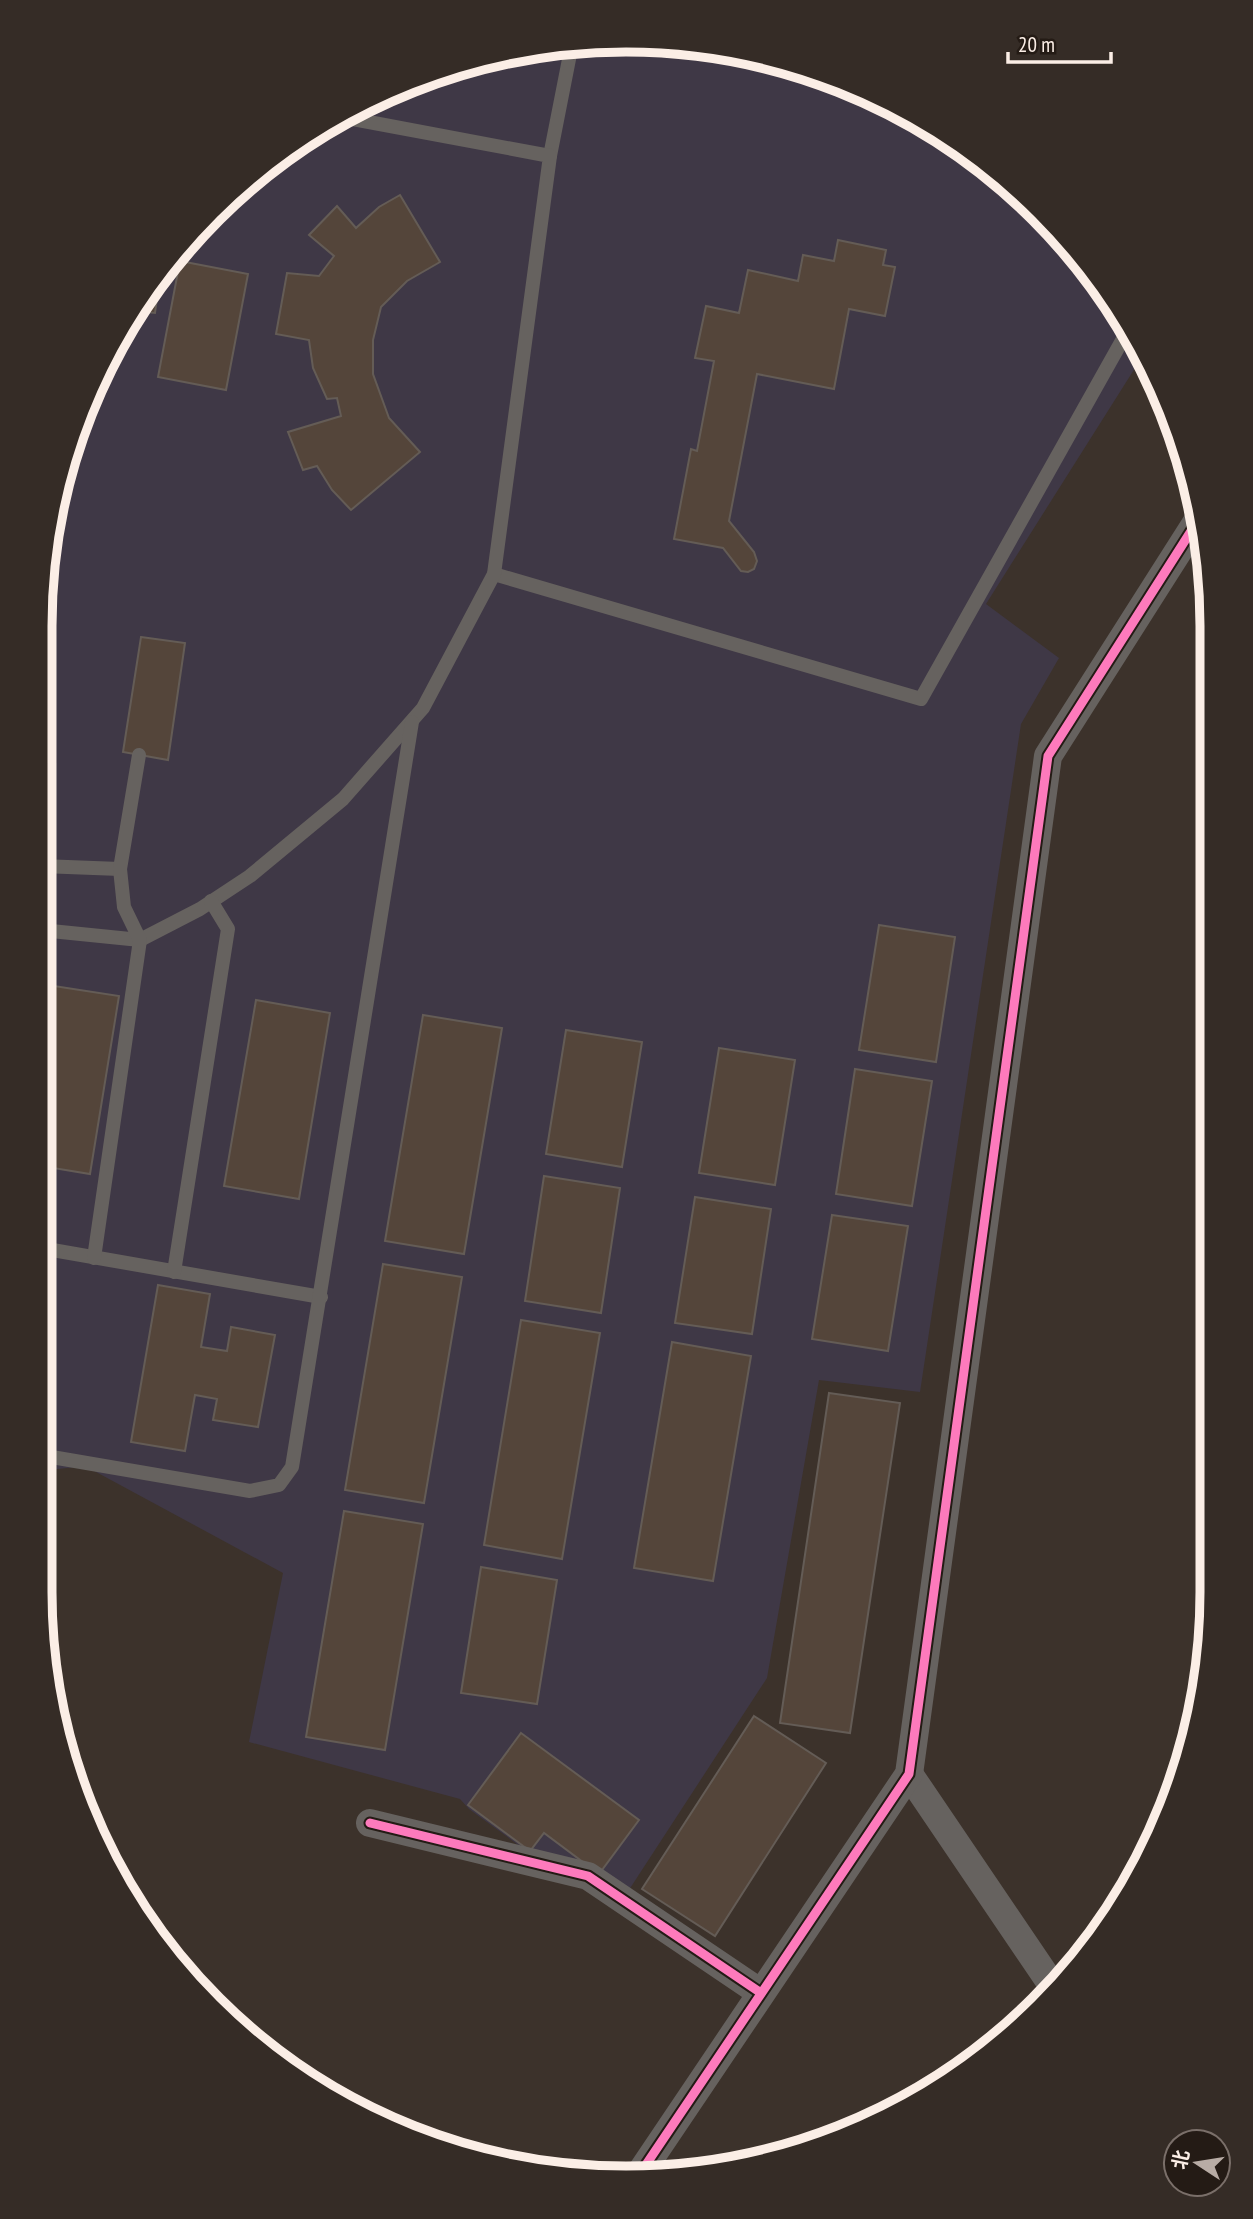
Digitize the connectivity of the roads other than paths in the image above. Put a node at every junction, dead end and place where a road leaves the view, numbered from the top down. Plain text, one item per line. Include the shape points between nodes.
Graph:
1 (570, 56) edge
2 (358, 120) edge
3 (551, 156) junction
4 (1123, 339) edge
5 (1192, 530) edge
6 (494, 574) junction
7 (412, 721) junction
8 (139, 755) dead end
9 (52, 866) edge
10 (120, 869) junction
11 (211, 901) junction
12 (52, 931) edge
13 (140, 940) junction
14 (52, 1250) edge
15 (94, 1258) junction
16 (174, 1272) junction
17 (321, 1297) junction
18 (52, 1457) edge
19 (909, 1774) junction
20 (370, 1823) dead end
21 (1049, 1980) edge
22 (761, 1993) junction
23 (645, 2165) edge

1 - 3 lane
2 - 3 lane
3 - 6 lane
4 - 6 lane via 921,699
5 - 19 street via 1048,756
6 - 7 lane
7 - 11 lane via 343,799 250,876
7 - 17 lane
8 - 10 lane
9 - 10 lane
10 - 13 lane via 124,907
11 - 13 lane
11 - 16 lane via 228,929
12 - 13 lane
13 - 15 lane
14 - 15 lane
15 - 16 lane
16 - 17 lane
17 - 18 lane via 292,1467 279,1485 250,1491
19 - 21 street
19 - 22 street
20 - 22 street via 588,1876
22 - 23 street

